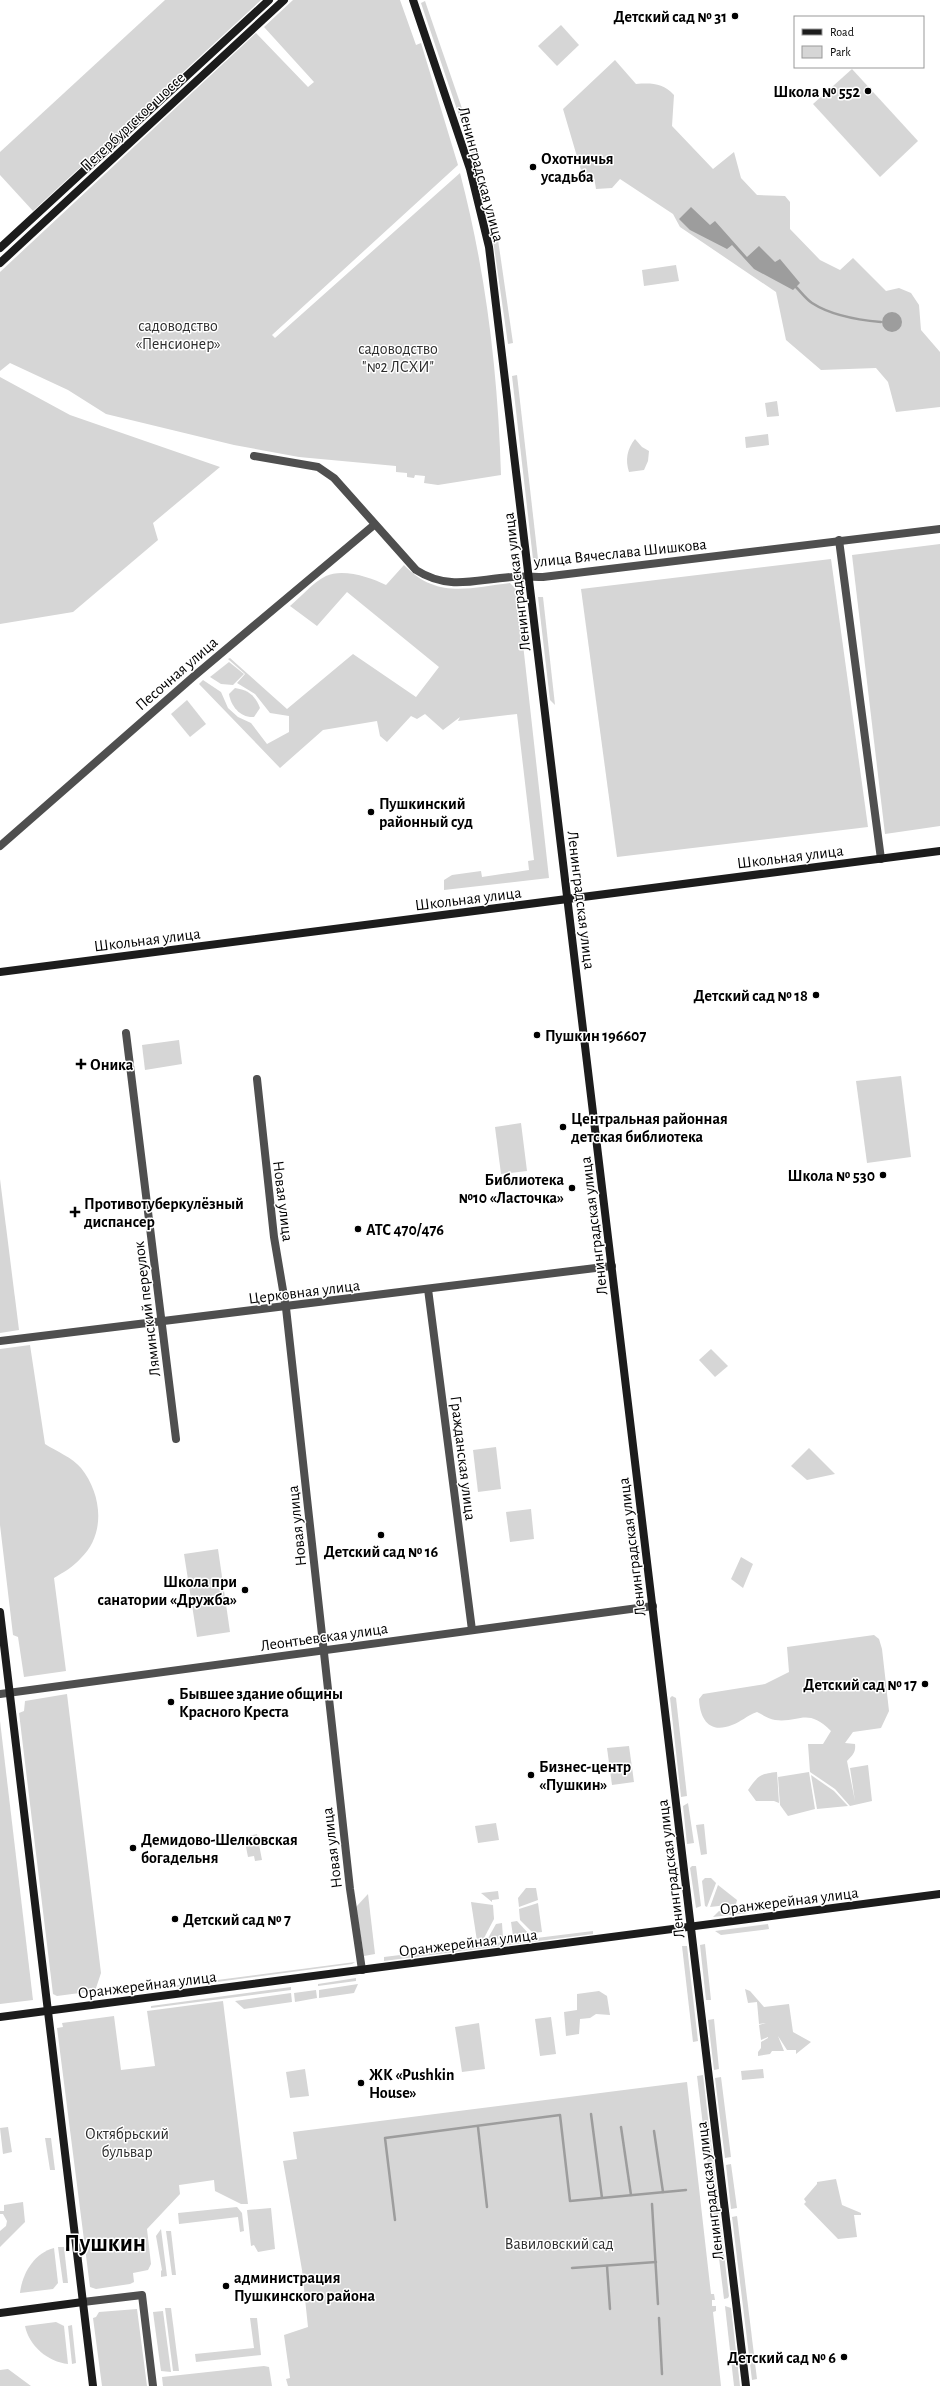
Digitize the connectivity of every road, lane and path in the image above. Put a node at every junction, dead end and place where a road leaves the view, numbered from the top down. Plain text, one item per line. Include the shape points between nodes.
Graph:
1 (268, 0) edge
2 (284, 0) edge
3 (413, 0) edge
4 (0, 248) edge
5 (0, 263) edge
6 (254, 456) dead end
7 (374, 525) junction
8 (940, 529) edge
9 (839, 540) junction
10 (529, 577) junction
11 (0, 846) edge
12 (940, 851) edge
13 (881, 859) junction
14 (568, 899) junction
15 (0, 972) edge
16 (126, 1033) dead end
17 (257, 1079) dead end
18 (612, 1266) junction
19 (428, 1289) junction
20 (286, 1308) junction
21 (160, 1321) junction
22 (0, 1341) edge
23 (176, 1439) dead end
24 (653, 1606) junction
25 (0, 1612) edge
26 (472, 1630) junction
27 (323, 1650) junction
28 (4, 1693) edge
29 (940, 1894) edge
30 (691, 1928) junction
31 (362, 1970) junction
32 (47, 2012) junction
33 (0, 2017) edge
34 (83, 2302) junction
35 (0, 2313) edge
36 (93, 2386) edge
37 (153, 2386) edge
38 (746, 2386) edge

1 - 4 street, Петербургское шоссе
2 - 5 street, Петербургское шоссе
3 - 10 street, Ленинградская улица via 470,168 489,247
6 - 7 street, улица Вячеслава Шишкова via 318,467 326,471
7 - 10 street, улица Вячеслава Шишкова via 416,570 430,579 462,583
7 - 11 street, Песочная улица via 199,672
8 - 9 street, улица Вячеслава Шишкова
9 - 10 street, улица Вячеслава Шишкова
9 - 13 street
10 - 14 street, Ленинградская улица
12 - 13 street, Школьная улица
13 - 14 street, Школьная улица
14 - 15 street, Школьная улица
14 - 18 street, Ленинградская улица
16 - 21 street, Ляминский переулок
17 - 20 street, Новая улица via 274,1237
18 - 19 street, Церковная улица
18 - 24 street, Ленинградская улица
19 - 20 street, Церковная улица
19 - 26 street, Гражданская улица
20 - 21 street, Церковная улица
20 - 27 street, Новая улица
21 - 22 street, Церковная улица
21 - 23 street, Ляминский переулок
24 - 26 street, Леонтьевская улица
24 - 30 street, Ленинградская улица
25 - 28 street
26 - 27 street, Леонтьевская улица
27 - 28 street, Леонтьевская улица
27 - 31 street, Новая улица via 350,1890
28 - 32 street
29 - 30 street, Оранжерейная улица
30 - 31 street, Оранжерейная улица
30 - 38 street, Ленинградская улица
31 - 32 street, Оранжерейная улица
32 - 33 street, Оранжерейная улица
32 - 34 street
34 - 35 street
34 - 36 street
34 - 37 street via 142,2295

